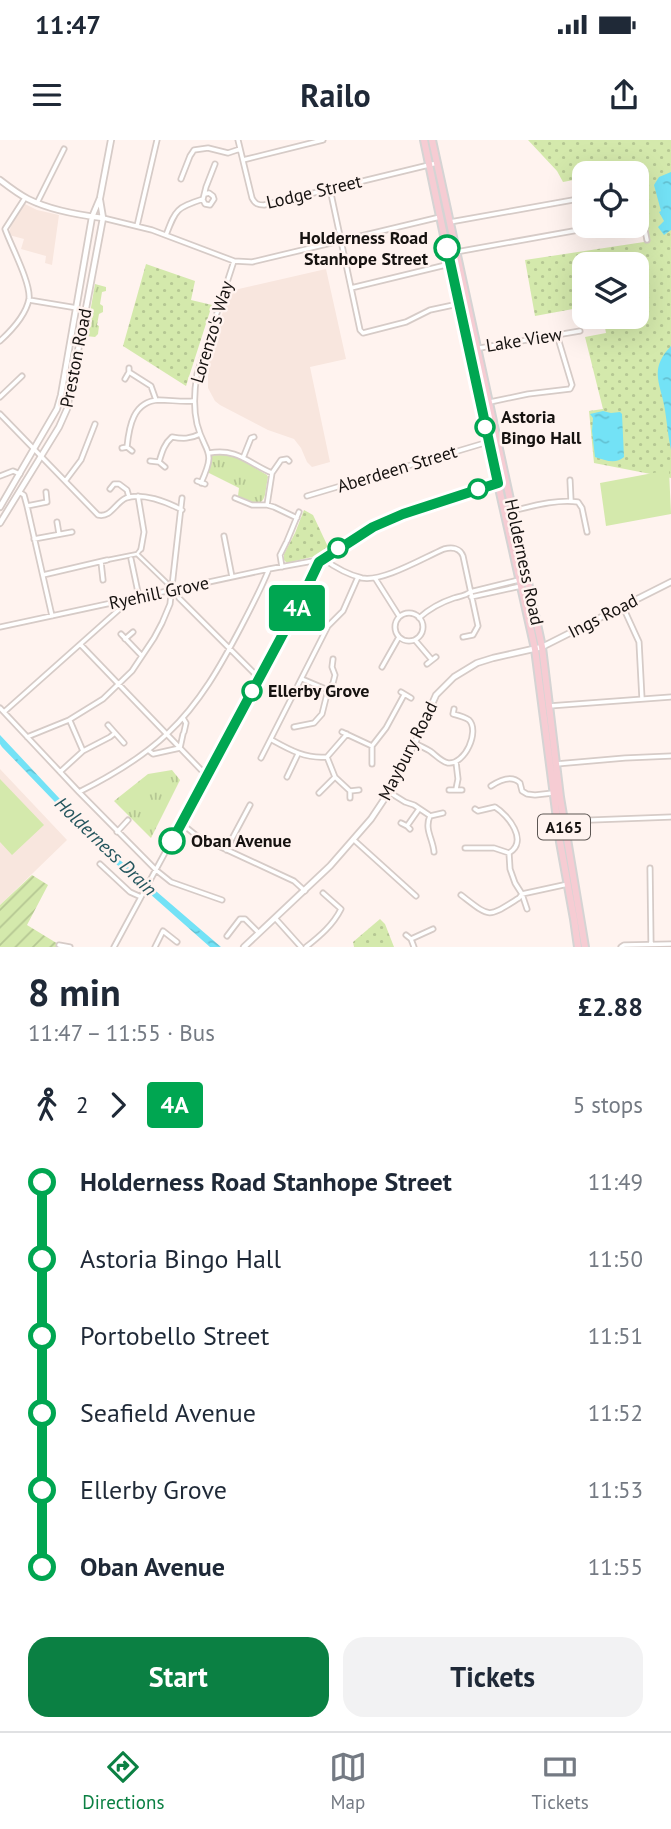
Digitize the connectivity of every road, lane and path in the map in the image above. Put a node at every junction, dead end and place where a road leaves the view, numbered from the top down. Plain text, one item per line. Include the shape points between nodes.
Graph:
1 (111, 140) edge
2 (157, 140) edge
3 (238, 140) edge
4 (323, 140) edge
5 (424, 140) edge
6 (432, 140) edge
7 (64, 149) dead end
8 (240, 149) junction
9 (243, 160) junction
10 (215, 164) dead end
11 (433, 164) junction
12 (0, 180) edge
13 (181, 180) dead end
14 (330, 189) junction
15 (25, 198) junction
16 (100, 198) junction
17 (572, 200) edge
18 (37, 203) junction
19 (440, 216) junction
20 (92, 217) junction
21 (103, 218) junction
22 (450, 222) junction
23 (137, 226) junction
24 (572, 231) edge
25 (166, 235) junction
26 (341, 240) junction
27 (456, 252) junction
28 (234, 261) junction
29 (450, 264) junction
30 (351, 288) junction
31 (29, 300) junction
32 (458, 303) junction
33 (77, 307) junction
34 (580, 331) dead end
35 (557, 335) junction
36 (0, 341) edge
37 (476, 348) junction
38 (468, 350) junction
39 (22, 376) dead end
40 (125, 379) dead end
41 (0, 397) edge
42 (156, 400) junction
43 (193, 401) junction
44 (488, 402) junction
45 (0, 414) edge
46 (95, 424) dead end
47 (168, 432) dead end
48 (200, 434) junction
49 (246, 435) dead end
50 (172, 437) junction
51 (488, 442) junction
52 (35, 449) junction
53 (132, 451) dead end
54 (209, 453) junction
55 (41, 455) junction
56 (243, 458) junction
57 (286, 458) dead end
58 (150, 461) dead end
59 (159, 462) junction
60 (165, 467) dead end
61 (272, 473) junction
62 (20, 474) junction
63 (0, 476) edge
64 (66, 480) junction
65 (570, 480) dead end
66 (201, 483) dead end
67 (498, 483) junction
68 (110, 489) dead end
69 (19, 492) junction
70 (46, 492) dead end
71 (138, 496) junction
72 (307, 496) dead end
73 (129, 497) junction
74 (183, 498) dead end
75 (235, 498) dead end
76 (571, 501) junction
77 (267, 505) junction
78 (27, 506) junction
79 (0, 507) edge
80 (181, 510) junction
81 (512, 510) junction
82 (299, 512) dead end
83 (297, 518) junction
84 (57, 522) dead end
85 (0, 523) edge
86 (72, 532) dead end
87 (587, 532) dead end
88 (59, 534) junction
89 (224, 536) dead end
90 (34, 539) junction
91 (141, 549) joint
92 (137, 554) junction
93 (323, 558) junction
94 (131, 559) dead end
95 (107, 560) joint
96 (101, 562) junction
97 (318, 563) junction
98 (282, 567) junction
99 (269, 569) junction
100 (43, 575) junction
101 (232, 577) junction
102 (358, 577) junction
103 (374, 579) junction
104 (103, 580) dead end
105 (524, 582) junction
106 (671, 582) edge
107 (172, 584) junction
108 (178, 589) junction
109 (172, 590) junction
110 (468, 593) junction
111 (139, 597) junction
112 (471, 597) junction
113 (123, 601) junction
114 (622, 606) junction
115 (51, 616) junction
116 (399, 616) junction
117 (419, 618) junction
118 (0, 627) edge
119 (133, 632) dead end
120 (121, 634) dead end
121 (467, 637) dead end
122 (399, 638) junction
123 (125, 639) junction
124 (415, 640) junction
125 (81, 645) junction
126 (542, 647) junction
127 (230, 648) junction
128 (534, 649) junction
129 (142, 656) junction
130 (333, 659) dead end
131 (432, 660) dead end
132 (382, 667) dead end
133 (259, 678) junction
134 (302, 679) junction
135 (119, 684) junction
136 (328, 690) junction
137 (671, 697) edge
138 (411, 698) dead end
139 (642, 698) junction
140 (546, 706) junction
141 (0, 708) edge
142 (454, 709) dead end
143 (4, 712) junction
144 (183, 718) junction
145 (69, 720) junction
146 (108, 725) dead end
147 (294, 727) dead end
148 (114, 733) junction
149 (167, 734) junction
150 (27, 737) junction
151 (272, 740) junction
152 (124, 743) dead end
153 (415, 743) junction
154 (372, 746) junction
155 (180, 748) junction
156 (148, 750) junction
157 (83, 751) junction
158 (298, 754) junction
159 (327, 757) junction
160 (671, 757) edge
161 (261, 758) dead end
162 (374, 761) dead end
163 (456, 762) junction
164 (556, 764) junction
165 (60, 772) junction
166 (206, 775) junction
167 (335, 777) junction
168 (287, 778) dead end
169 (491, 787) dead end
170 (456, 789) junction
171 (359, 790) dead end
172 (449, 790) dead end
173 (462, 790) dead end
174 (350, 791) junction
175 (79, 792) junction
176 (389, 792) junction
177 (555, 793) junction
178 (326, 796) dead end
179 (350, 798) dead end
180 (250, 805) dead end
181 (419, 808) junction
182 (475, 809) dead end
183 (441, 812) dead end
184 (430, 816) junction
185 (671, 817) edge
186 (128, 820) dead end
187 (561, 821) junction
188 (401, 823) dead end
189 (181, 824) junction
190 (117, 832) junction
191 (354, 840) junction
192 (465, 848) dead end
193 (226, 850) junction
194 (434, 853) dead end
195 (509, 853) junction
196 (100, 864) dead end
197 (650, 868) dead end
198 (156, 870) junction
199 (568, 884) junction
200 (305, 891) junction
201 (323, 893) dead end
202 (469, 893) dead end
203 (142, 894) junction
204 (522, 894) junction
205 (416, 896) dead end
206 (222, 900) dead end
207 (527, 909) dead end
208 (275, 918) junction
209 (258, 932) junction
210 (440, 933) dead end
211 (406, 934) dead end
212 (227, 936) dead end
213 (411, 939) junction
214 (177, 942) dead end
215 (652, 944) junction
216 (671, 944) edge
217 (59, 945) dead end
218 (70, 947) edge
219 (114, 947) edge
220 (155, 947) edge
221 (244, 947) edge
222 (304, 947) edge
223 (414, 947) edge
224 (578, 947) edge
225 (585, 947) edge
226 (621, 947) edge

1 - 16 street
2 - 23 street
3 - 8 street, Lodge Street
4 - 9 street
5 - 11 highway, Holderness Road / A165
6 - 11 highway, Holderness Road / A165
7 - 18 street
8 - 9 street, Lodge Street
8 - 13 street via 228,153 194,150
9 - 14 street, Lodge Street via 258,205
10 - 25 street via 204,197 182,205
11 - 14 street, Lodge Street
11 - 19 highway, Holderness Road / A165
11 - 22 highway, Holderness Road / A165
12 - 15 street
14 - 26 street
15 - 18 street
15 - 31 street via 5,229
16 - 20 street, Preston Road
16 - 21 street, Preston Road
17 - 22 street
18 - 20 street
19 - 26 street
19 - 29 highway, Holderness Road / A165
20 - 21 street
20 - 33 street, Preston Road
21 - 23 street
21 - 55 street, Preston Road via 71,397
22 - 27 highway, Holderness Road / A165
23 - 25 street
24 - 27 street
25 - 28 street
26 - 28 street via 252,262
26 - 30 street
27 - 37 highway, Holderness Road / A165
28 - 43 street, Lorenzo's Way via 197,374
29 - 30 street
29 - 32 highway, Holderness Road / A165
30 - 32 street via 363,333
31 - 33 street
31 - 36 street
32 - 38 highway, Holderness Road / A165
33 - 52 street, Preston Road via 61,396
34 - 35 street, Lake View
35 - 37 street, Lake View
35 - 44 street via 570,388
37 - 38 street, Lake View
37 - 44 highway, Holderness Road / A165
38 - 51 highway, Holderness Road / A165
39 - 41 street
40 - 42 street via 129,370 151,386
42 - 43 street
42 - 53 street via 134,414 125,448
43 - 48 street, Lorenzo's Way
44 - 81 highway, Holderness Road / A165
45 - 52 street
46 - 64 street via 87,449
47 - 50 street
48 - 50 street
48 - 54 street, Lorenzo's Way
49 - 56 street via 253,437
50 - 59 street
51 - 67 highway, Holderness Road / A165
51 - 72 street, Aberdeen Street
52 - 55 street
52 - 62 street, Preston Road
54 - 56 street via 231,452
54 - 66 street
55 - 64 street
55 - 69 street, Preston Road
56 - 61 street
57 - 61 street
58 - 59 street
59 - 60 street
61 - 77 street
62 - 63 street via 13,471
62 - 79 street, Preston Road
64 - 73 street via 103,516
65 - 76 street
67 - 93 street via 403,514
67 - 105 highway, Holderness Road / A165
68 - 73 street via 119,484
69 - 78 street
69 - 85 street, Preston Road
70 - 78 street via 47,502
71 - 73 street
71 - 80 street
71 - 91 street via 144,532
74 - 80 street
75 - 77 street
76 - 81 street
76 - 87 street via 582,508
77 - 83 street
78 - 90 street
80 - 107 street
81 - 105 highway, Holderness Road / A165
82 - 83 street
83 - 98 street via 281,555
84 - 88 street
86 - 88 street
88 - 90 street
89 - 101 street
90 - 100 street
91 - 92 street
92 - 95 street
92 - 107 street
93 - 97 street
93 - 102 street
94 - 111 street
95 - 96 street
96 - 100 street
96 - 104 street
97 - 98 street, Ryehill Grove
97 - 133 street
98 - 99 street, Ryehill Grove
99 - 101 street, Ryehill Grove
99 - 127 street
100 - 115 street
101 - 108 street, Ryehill Grove
102 - 103 street
102 - 134 street
103 - 110 street via 452,547 462,553
103 - 116 street
105 - 110 street
105 - 112 street
105 - 126 highway, Holderness Road / A165
105 - 128 highway, Holderness Road / A165
106 - 114 street, Ings Road
107 - 109 street
108 - 109 street, Ryehill Grove
108 - 127 street via 179,598
109 - 111 street, Ryehill Grove
109 - 129 street via 162,623
110 - 112 street
110 - 117 street
111 - 113 street, Ryehill Grove
112 - 121 street via 478,626
113 - 115 street, Ryehill Grove
113 - 125 street
114 - 126 street, Ings Road
114 - 139 street via 638,635
115 - 118 street, Ryehill Grove
116 - 117 street via 410,613
116 - 122 street via 394,625
117 - 124 street via 423,629
119 - 123 street
120 - 123 street
122 - 124 street
122 - 132 street
123 - 129 street
124 - 131 street
125 - 135 street
125 - 143 street
126 - 128 street, Ings Road
126 - 140 highway, Holderness Road / A165
127 - 133 street
127 - 144 street
128 - 140 highway, Holderness Road / A165
128 - 153 street, Maybury Road via 493,657 454,677 436,695
129 - 135 street
130 - 136 street via 334,683
133 - 166 street
134 - 136 street
134 - 151 street
135 - 145 street
135 - 149 street
136 - 147 street via 318,721
137 - 139 street
138 - 154 street via 403,693
139 - 140 street
140 - 164 highway, Holderness Road / A165
140 - 177 highway, Holderness Road / A165
141 - 143 street
142 - 163 street via 453,714 469,720 472,730 467,751
143 - 150 street
144 - 149 street
144 - 155 street
145 - 150 street
145 - 157 street
146 - 148 street
148 - 152 street
148 - 157 street
149 - 155 street
149 - 156 street
150 - 165 street
151 - 158 street
151 - 161 street
153 - 163 street via 440,760
153 - 176 street, Maybury Road
154 - 159 street via 344,733
154 - 162 street
155 - 156 street via 153,754
155 - 166 street
156 - 175 street
157 - 165 street
158 - 159 street
158 - 168 street
159 - 167 street
160 - 164 street
163 - 170 street
164 - 187 highway, Holderness Road / A165
165 - 175 street
166 - 189 street
167 - 174 street
167 - 178 street via 320,792
169 - 177 street via 514,779 527,794
170 - 172 street
170 - 173 street
171 - 174 street
174 - 179 street
175 - 190 street
176 - 181 street
176 - 191 street, Maybury Road
177 - 187 highway, Holderness Road / A165
180 - 193 street
181 - 184 street
181 - 188 street via 408,827
182 - 195 street via 495,807 510,820 517,843
183 - 184 street
184 - 194 street
185 - 187 street
186 - 190 street
187 - 199 highway, Holderness Road / A165
187 - 225 highway, Holderness Road / A165
189 - 193 street
189 - 198 street
190 - 198 street
191 - 200 street, Maybury Road
191 - 205 street
192 - 195 street
193 - 200 street via 294,881
195 - 204 street via 510,869
196 - 203 street via 130,892
197 - 215 street
198 - 203 street
198 - 206 street via 172,882
199 - 204 street
199 - 224 highway, Holderness Road / A165
200 - 208 street, Maybury Road
201 - 222 street via 341,909 325,931
202 - 204 street via 463,896 488,913
203 - 219 street
204 - 207 street
208 - 209 street, Maybury Road
208 - 222 street
209 - 212 street via 240,919
209 - 221 street, Maybury Road
210 - 213 street via 432,928
211 - 213 street
213 - 223 street
214 - 220 street via 163,931
215 - 216 street
215 - 226 street
217 - 218 street

